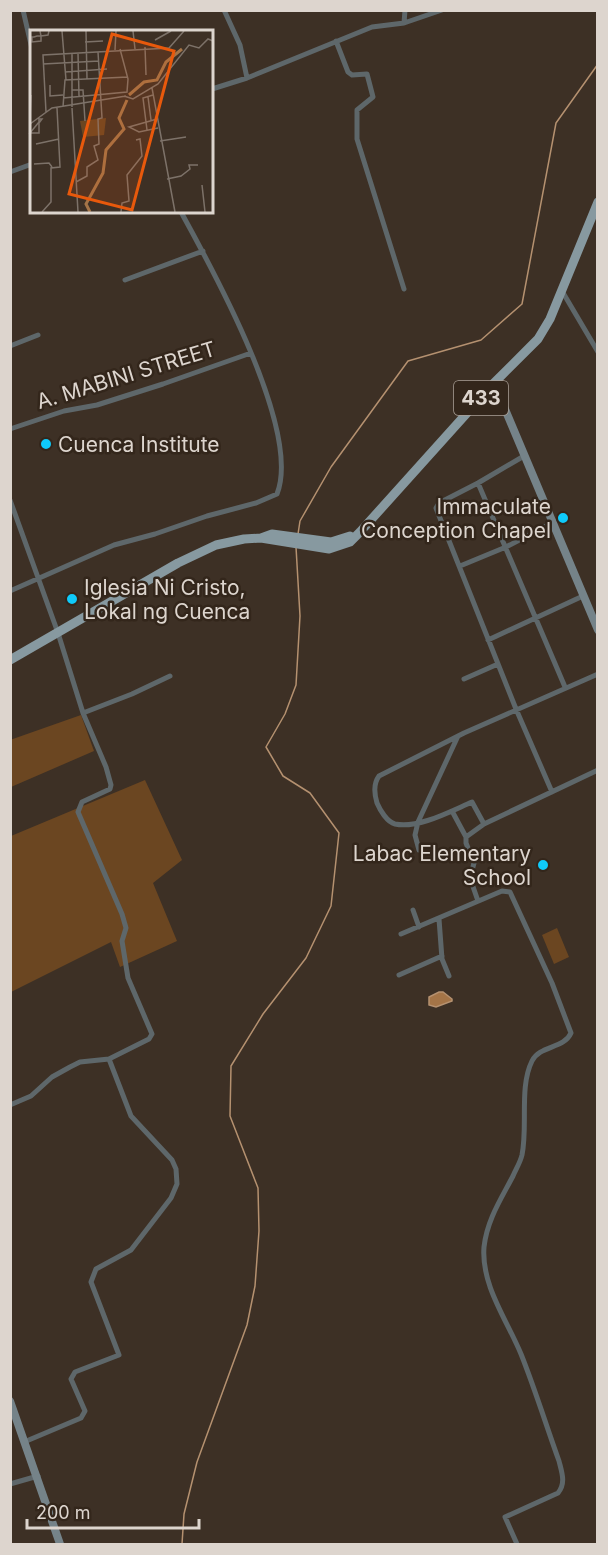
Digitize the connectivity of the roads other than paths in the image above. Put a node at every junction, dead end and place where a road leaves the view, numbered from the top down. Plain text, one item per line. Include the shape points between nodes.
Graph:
1 (23, 10) edge
2 (224, 10) edge
3 (405, 10) edge
4 (442, 10) edge
5 (405, 23) junction
6 (30, 40) edge
7 (336, 41) junction
8 (247, 78) junction
9 (213, 89) edge
10 (30, 165) edge
11 (10, 172) edge
12 (597, 202) edge
13 (182, 213) edge
14 (202, 251) junction
15 (125, 280) dead end
16 (404, 289) dead end
17 (562, 291) junction
18 (38, 335) dead end
19 (10, 346) edge
20 (597, 352) edge
21 (251, 353) junction
22 (494, 384) junction
23 (10, 429) edge
24 (524, 456) junction
25 (478, 483) junction
26 (10, 500) edge
27 (552, 523) junction
28 (506, 547) junction
29 (460, 566) junction
30 (39, 580) junction
31 (10, 591) edge
32 (583, 596) junction
33 (536, 618) junction
34 (597, 630) edge
35 (58, 633) junction
36 (488, 640) junction
37 (10, 660) edge
38 (498, 664) junction
39 (597, 674) edge
40 (170, 676) dead end
41 (464, 679) dead end
42 (565, 687) junction
43 (516, 709) junction
44 (83, 712) junction
45 (458, 736) junction
46 (597, 770) edge
47 (552, 792) junction
48 (452, 811) junction
49 (418, 822) junction
50 (484, 824) junction
51 (466, 837) junction
52 (419, 850) dead end
53 (478, 901) junction
54 (413, 910) dead end
55 (438, 919) junction
56 (419, 927) junction
57 (401, 934) dead end
58 (442, 956) junction
59 (399, 975) dead end
60 (449, 976) dead end
61 (109, 1059) junction
62 (10, 1105) edge
63 (10, 1401) edge
64 (12, 1411) edge
65 (24, 1442) junction
66 (38, 1476) junction
67 (10, 1484) edge
68 (60, 1545) edge
69 (516, 1545) edge

1 - 6 street
2 - 8 street via 240,45
3 - 5 street
4 - 5 street
5 - 7 street via 372,27
7 - 8 street
7 - 16 street via 348,72 367,74 373,92 357,110 357,139
8 - 9 street
10 - 11 street
12 - 17 main road, 433
13 - 14 street
14 - 15 street
14 - 21 street
17 - 20 street
17 - 22 main road, 433 via 538,339
18 - 19 street
21 - 23 street, A. MABINI STREET via 97,405
21 - 30 street via 273,418 282,473 277,494 114,545
22 - 24 street
22 - 35 main road, 433 via 369,521 342,540 320,545 272,538 230,541 197,552
24 - 25 street
24 - 27 street
25 - 28 street
25 - 29 street via 436,507
26 - 30 street
27 - 28 street
27 - 32 street
28 - 29 street
28 - 33 street
29 - 36 street
30 - 31 street
30 - 35 street
32 - 33 street
32 - 34 street
33 - 36 street
33 - 42 street
35 - 37 main road, 433
35 - 44 street
36 - 38 street
38 - 41 street
38 - 43 street
39 - 42 street
40 - 44 street
42 - 43 street
43 - 45 street
43 - 47 street
44 - 61 street via 111,785 82,802 78,812 122,914 128,978 152,1034
45 - 49 street
45 - 49 street via 375,781 378,804 388,820 396,824
46 - 47 street
47 - 50 street
48 - 49 street
48 - 50 street via 472,802
48 - 51 street
49 - 52 street via 415,835
50 - 51 street
51 - 53 street via 474,863 470,878
53 - 55 street
53 - 69 street via 507,890 512,895 572,1033 562,1043 533,1058 527,1082 521,1159 489,1222 484,1248 490,1284 520,1352 563,1478 558,1493 505,1517
54 - 56 street
55 - 56 street
55 - 58 street
56 - 57 street
58 - 59 street
58 - 60 street
61 - 62 street via 70,1066 32,1096
61 - 65 street via 131,1116 171,1161 177,1184 171,1198 131,1250 92,1275 91,1282 119,1354 72,1375 84,1415
63 - 64 street
64 - 65 street
65 - 66 street
66 - 67 street
66 - 68 street

